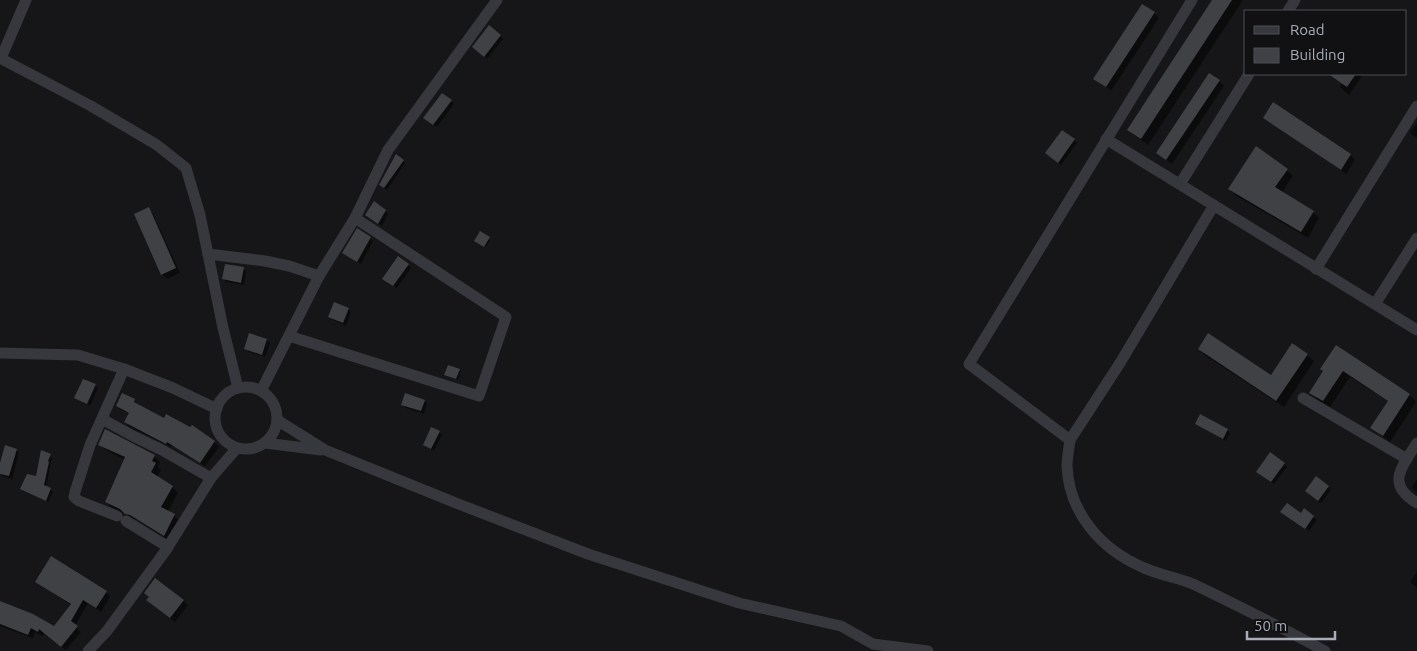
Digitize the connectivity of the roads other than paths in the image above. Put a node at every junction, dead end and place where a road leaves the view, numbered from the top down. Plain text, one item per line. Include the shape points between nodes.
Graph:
1 (26, 0) edge
2 (497, 0) edge
3 (1192, 0) edge
4 (1, 58) edge
5 (1248, 75) edge
6 (1417, 106) edge
7 (1106, 139) junction
8 (1180, 184) junction
9 (1214, 205) junction
10 (355, 218) junction
11 (1417, 238) edge
12 (208, 254) junction
13 (1316, 268) junction
14 (319, 276) junction
15 (1375, 304) junction
16 (1417, 330) edge
17 (289, 336) junction
18 (0, 353) edge
19 (124, 369) junction
20 (238, 388) junction
21 (261, 391) junction
22 (1303, 398) dead end
23 (217, 409) junction
24 (102, 419) junction
25 (277, 420) junction
26 (1070, 440) junction
27 (265, 443) junction
28 (1417, 443) edge
29 (237, 448) junction
30 (325, 450) junction
31 (1407, 459) junction
32 (211, 478) junction
33 (1417, 503) edge
34 (168, 547) junction
35 (872, 647) edge
36 (88, 651) edge
37 (928, 651) edge
38 (1325, 651) edge

1 - 4 street
2 - 10 street via 388,150
3 - 7 street
4 - 12 street via 149,140 186,168
5 - 8 street
6 - 13 street
7 - 8 street
7 - 26 street via 969,364
8 - 9 street
9 - 13 street
9 - 26 street
10 - 14 street
10 - 17 street via 506,317 479,396
11 - 15 street
12 - 14 street via 265,261
12 - 20 street
13 - 15 street
14 - 17 street
15 - 16 street
17 - 21 street
18 - 19 street via 78,355
19 - 23 street
19 - 24 street
20 - 21 street
20 - 23 street via 227,394
21 - 25 street via 273,402
22 - 31 street
23 - 29 street via 216,425 220,435
24 - 32 street
24 - 34 street via 74,496 122,519
25 - 27 street via 275,431
25 - 30 street
26 - 38 street via 1067,466 1072,493 1086,523 1120,557 1191,583
27 - 29 street
27 - 30 street
28 - 31 street
29 - 32 street
30 - 35 street via 588,554 739,603 841,626
31 - 33 street via 1398,478 1400,488
32 - 34 street
34 - 36 street
35 - 37 street

